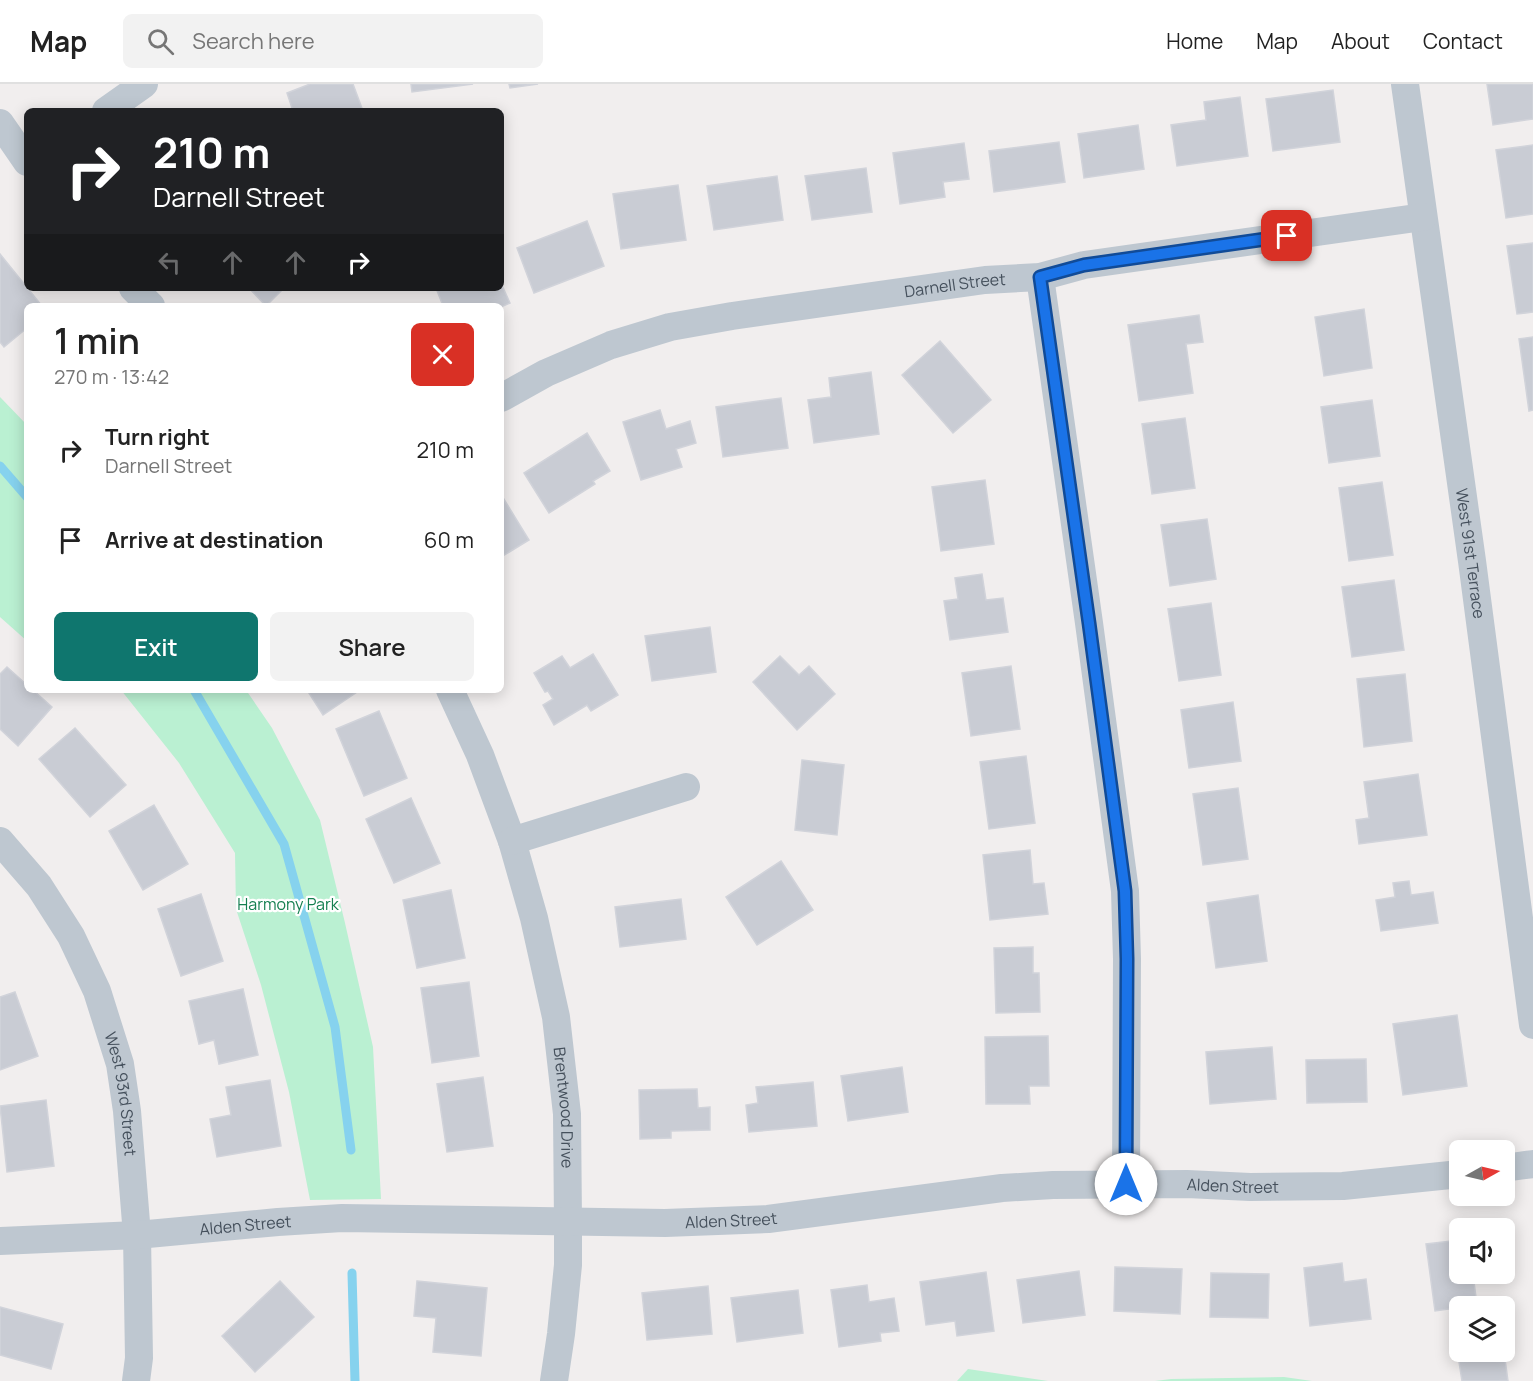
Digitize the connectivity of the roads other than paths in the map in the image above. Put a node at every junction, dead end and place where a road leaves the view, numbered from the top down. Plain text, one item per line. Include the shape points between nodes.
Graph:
1 (144, 84) edge
2 (1405, 84) edge
3 (110, 108) edge
4 (0, 123) edge
5 (24, 158) edge
6 (1423, 217) junction
7 (1040, 277) junction
8 (136, 291) edge
9 (148, 303) edge
10 (504, 396) edge
11 (451, 693) edge
12 (686, 787) dead end
13 (0, 841) edge
14 (512, 842) junction
15 (1533, 1024) edge
16 (1533, 1164) edge
17 (1515, 1166) edge
18 (1449, 1175) edge
19 (1126, 1184) junction
20 (568, 1222) junction
21 (137, 1235) junction
22 (0, 1241) edge
23 (136, 1381) edge
24 (554, 1381) edge

1 - 3 street
2 - 6 street, West 91st Terrace
4 - 5 street
6 - 7 street, Darnell Street via 1084,265
6 - 15 street, West 91st Terrace
7 - 10 street, Darnell Street via 985,280 670,327 600,350
7 - 19 street via 1125,891
8 - 9 street
11 - 14 street, Brentwood Drive via 480,754
12 - 14 street
13 - 21 street, West 93rd Street via 39,886 71,936 97,991 120,1064
14 - 20 street, Brentwood Drive via 556,1017 567,1114
16 - 17 street
18 - 19 street, Alden Street via 1343,1186
19 - 20 street, Alden Street via 1002,1188 768,1219
20 - 21 street, Alden Street via 342,1218
20 - 24 street, Brentwood Drive via 568,1265
21 - 22 street, Alden Street
21 - 23 street, West 93rd Street

